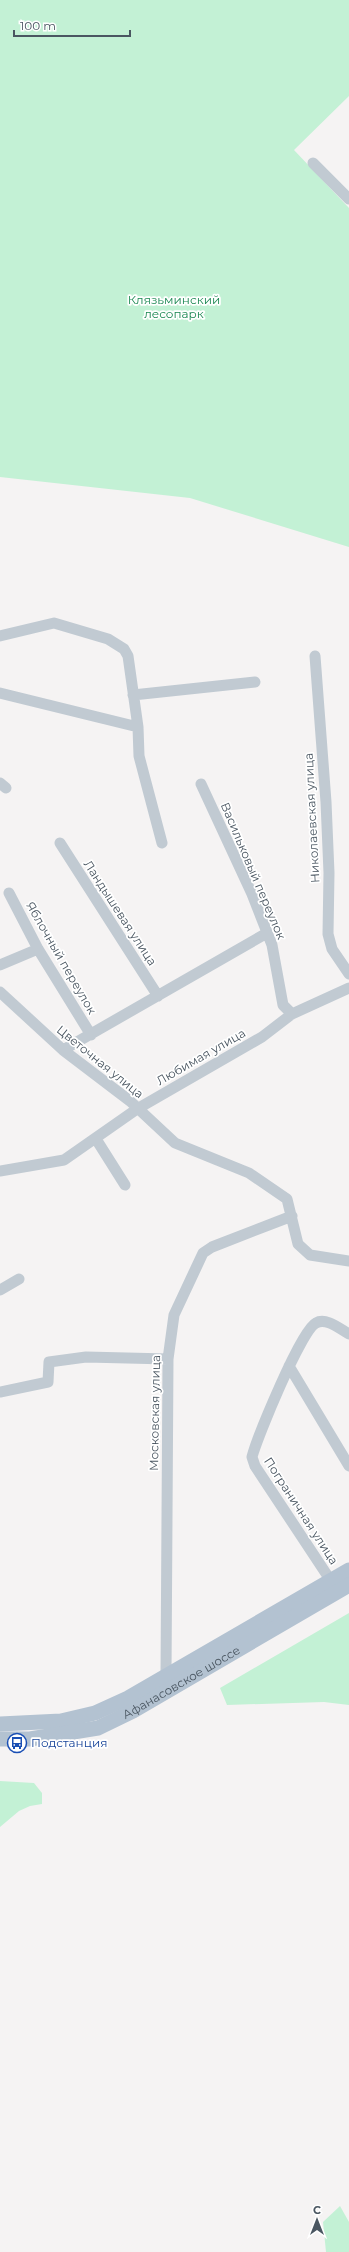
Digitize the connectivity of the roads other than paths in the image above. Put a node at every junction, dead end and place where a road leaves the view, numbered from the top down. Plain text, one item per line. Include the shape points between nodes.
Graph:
1 (313, 163) dead end
2 (349, 199) edge
3 (0, 636) edge
4 (315, 656) dead end
5 (255, 682) dead end
6 (0, 693) edge
7 (133, 695) junction
8 (138, 727) junction
9 (201, 784) dead end
10 (60, 843) dead end
11 (162, 843) dead end
12 (9, 893) dead end
13 (267, 933) junction
14 (38, 949) junction
15 (0, 965) edge
16 (349, 974) edge
17 (349, 988) edge
18 (0, 992) edge
19 (158, 996) junction
20 (292, 1014) junction
21 (91, 1035) junction
22 (63, 1050) junction
23 (137, 1109) junction
24 (96, 1139) junction
25 (0, 1172) edge
26 (125, 1184) dead end
27 (292, 1216) junction
28 (349, 1260) edge
29 (19, 1279) dead end
30 (0, 1290) edge
31 (349, 1334) edge
32 (168, 1359) junction
33 (289, 1366) junction
34 (0, 1392) edge
35 (349, 1466) edge
36 (349, 1570) edge
37 (331, 1581) junction
38 (349, 1585) edge
39 (166, 1675) junction
40 (0, 1724) edge
41 (0, 1739) edge

1 - 2 street
3 - 7 street via 54,624 108,639 124,649 128,656
4 - 16 street, Николаевская улица via 326,802 328,934 332,949
5 - 7 street
6 - 8 street
7 - 8 street
8 - 11 street via 139,756
9 - 13 street, Васильковый переулок via 252,894
10 - 19 street, Ландышевая улица
12 - 14 street, Яблочный переулок
13 - 19 street
13 - 20 street, Васильковый переулок via 272,945 283,1005
14 - 15 street
14 - 21 street, Яблочный переулок
17 - 20 street, Любимая улица
18 - 22 street, Цветочная улица
19 - 21 street
20 - 23 street, Любимая улица via 262,1037
21 - 22 street
22 - 23 street, Цветочная улица via 130,1100
23 - 24 street, Любимая улица
23 - 27 street, Цветочная улица via 175,1143 250,1173 287,1199
24 - 25 street, Любимая улица via 64,1160
24 - 26 street
27 - 28 street, Цветочная улица via 298,1244 310,1255
27 - 32 street, Московская улица via 212,1246 203,1253 174,1315
29 - 30 street
31 - 33 street via 326,1322 314,1323
32 - 34 street via 86,1357 49,1362 48,1382
32 - 39 street, Московская улица
33 - 35 street
33 - 37 street, Пограничная улица via 253,1454 253,1461
36 - 37 main road, Афанасовское шоссе
37 - 39 main road, Афанасовское шоссе
38 - 41 main road, Афанасовское шоссе via 133,1711 98,1728 30,1739
39 - 40 main road, Афанасовское шоссе via 128,1698 96,1713 61,1721

